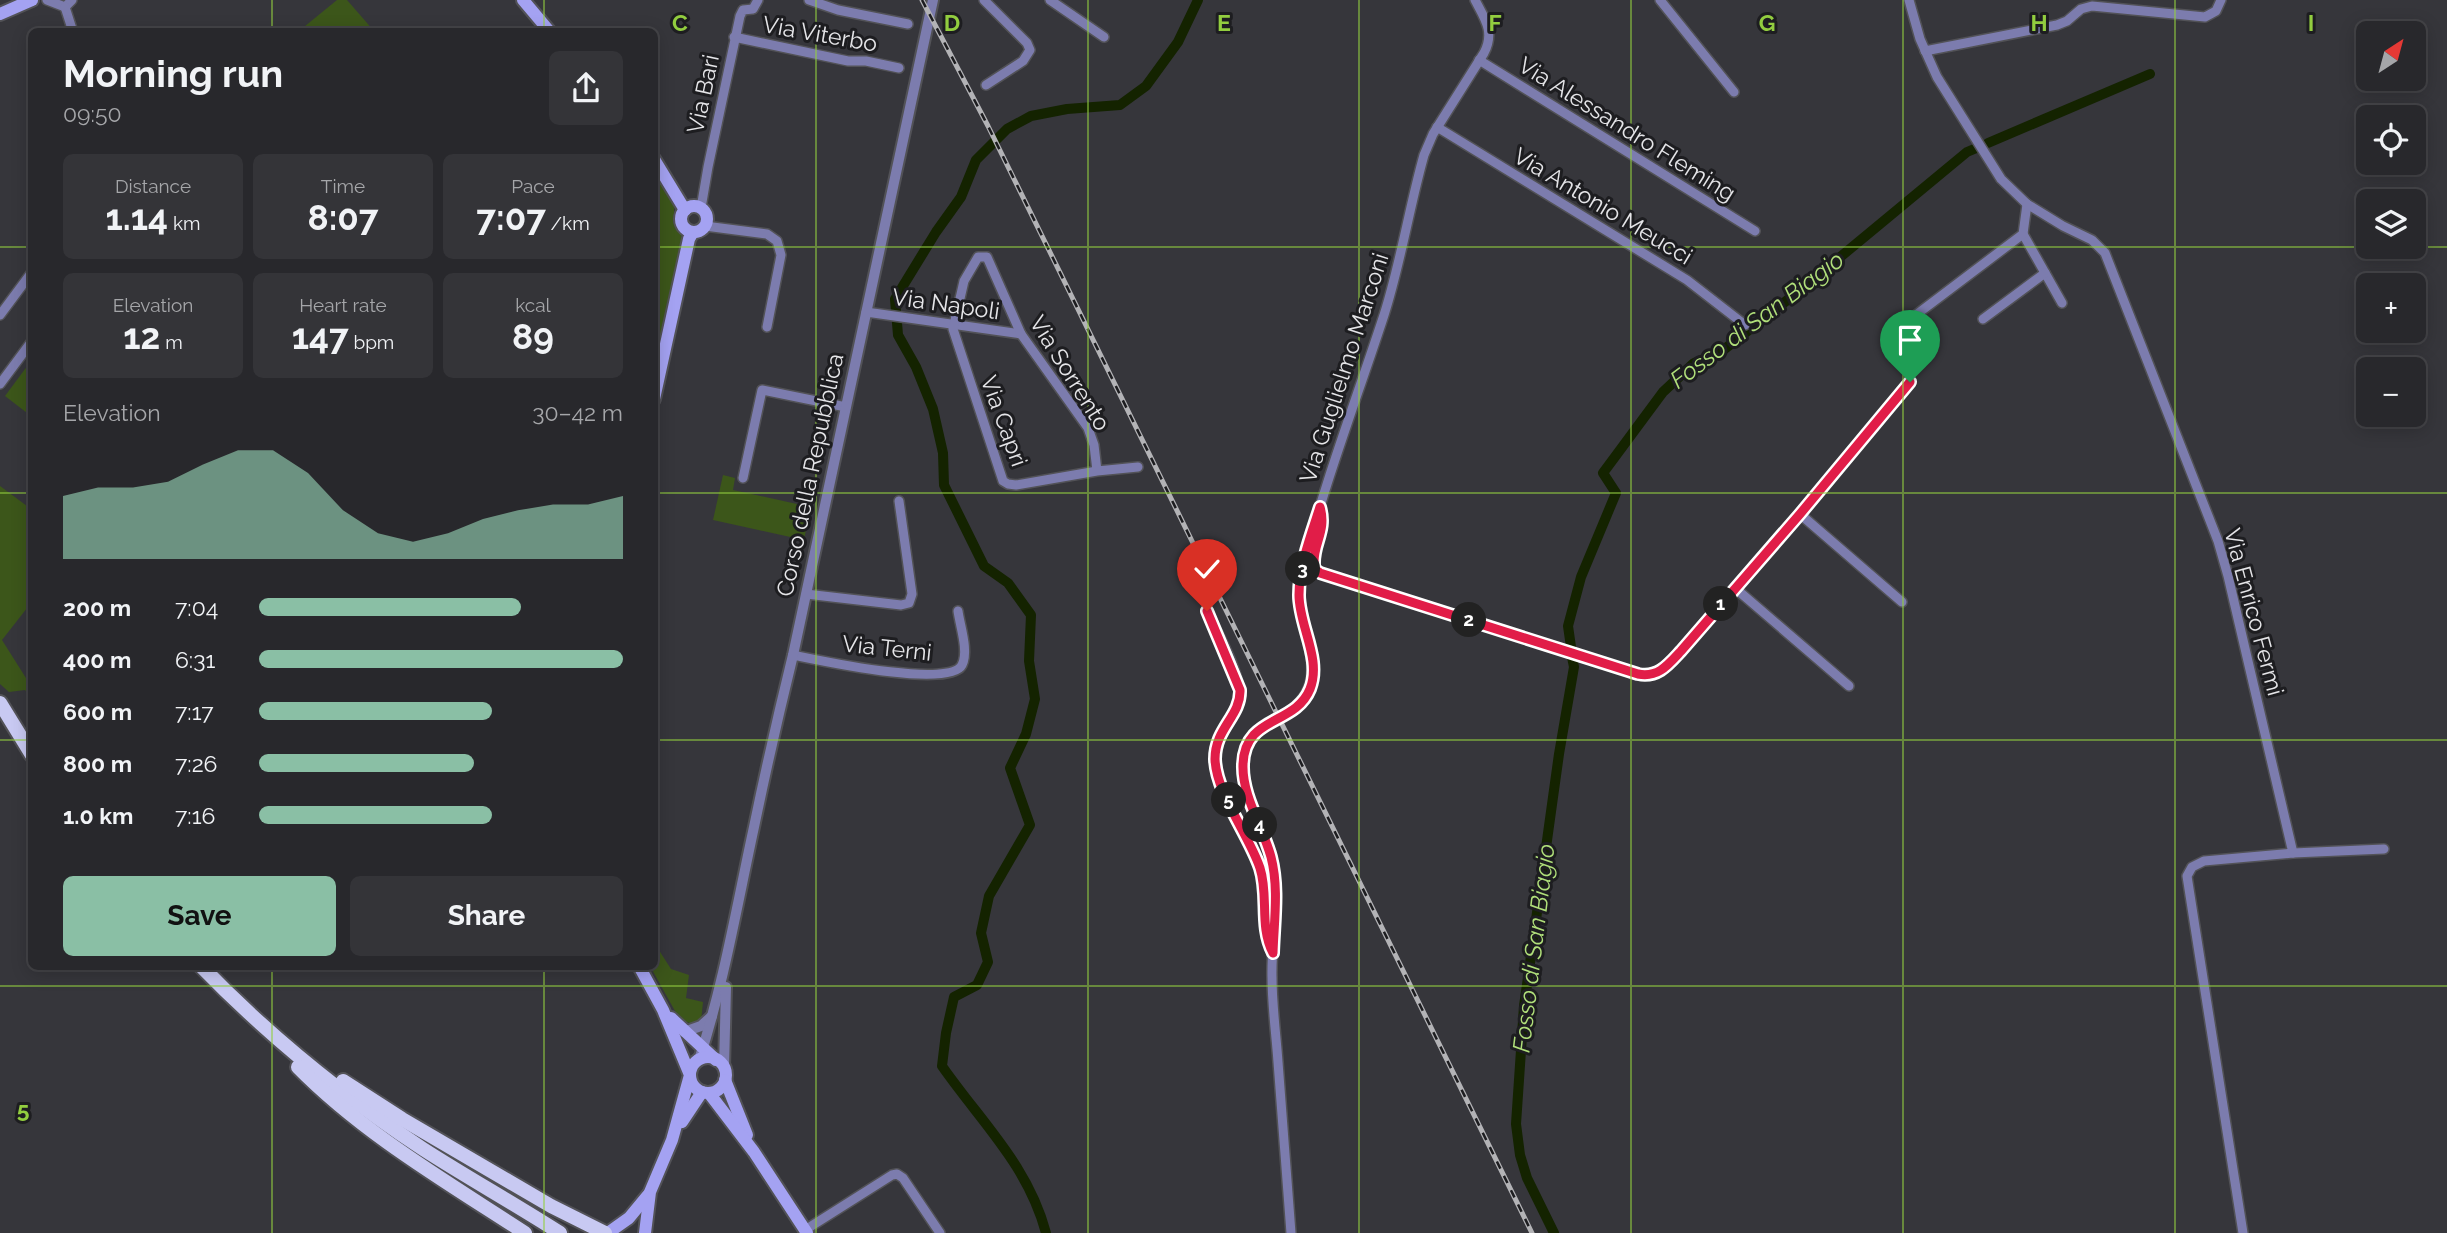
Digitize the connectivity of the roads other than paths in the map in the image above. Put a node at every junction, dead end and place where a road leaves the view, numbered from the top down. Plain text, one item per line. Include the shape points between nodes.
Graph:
1 (32, 0) edge
2 (47, 0) edge
3 (523, 0) edge
4 (758, 0) edge
5 (809, 0) edge
6 (933, 0) edge
7 (984, 0) edge
8 (1050, 0) edge
9 (1475, 0) edge
10 (1660, 0) edge
11 (1909, 0) edge
12 (2221, 0) edge
13 (68, 4) edge
14 (0, 14) edge
15 (908, 24) dead end
16 (72, 28) edge
17 (547, 28) edge
18 (734, 37) junction
19 (1104, 37) dead end
20 (1925, 51) junction
21 (1479, 60) junction
22 (899, 68) dead end
23 (986, 85) dead end
24 (1734, 92) dead end
25 (1437, 127) junction
26 (658, 166) edge
27 (2027, 204) junction
28 (701, 208) junction
29 (685, 210) junction
30 (705, 226) junction
31 (1755, 231) dead end
32 (693, 232) junction
33 (2023, 234) junction
34 (2045, 272) junction
35 (28, 277) edge
36 (2062, 303) dead end
37 (866, 312) junction
38 (0, 315) edge
39 (1983, 318) dead end
40 (952, 324) junction
41 (1745, 325) dead end
42 (766, 327) dead end
43 (1892, 333) dead end
44 (1021, 334) junction
45 (28, 346) edge
46 (658, 381) edge
47 (1910, 382) dead end
48 (0, 384) edge
49 (846, 407) junction
50 (1139, 467) dead end
51 (1097, 471) junction
52 (743, 478) dead end
53 (899, 501) dead end
54 (1320, 507) junction
55 (1800, 514) junction
56 (1735, 588) junction
57 (806, 594) junction
58 (1902, 602) dead end
59 (958, 611) dead end
60 (1207, 611) dead end
61 (793, 655) junction
62 (1849, 686) dead end
63 (0, 703) edge
64 (28, 748) edge
65 (2384, 849) dead end
66 (2293, 853) junction
67 (1273, 953) junction
68 (728, 959) junction
69 (205, 970) edge
70 (641, 970) edge
71 (663, 1010) junction
72 (714, 1014) junction
73 (254, 1020) junction
74 (684, 1032) junction
75 (701, 1054) junction
76 (722, 1069) junction
77 (690, 1075) junction
78 (706, 1093) junction
79 (672, 1140) junction
80 (754, 1152) junction
81 (650, 1192) junction
82 (806, 1232) edge
83 (526, 1233) edge
84 (560, 1233) edge
85 (606, 1233) edge
86 (645, 1233) edge
87 (940, 1233) edge
88 (1291, 1233) edge
89 (2243, 1233) edge

1 - 14 main road
2 - 13 street
3 - 17 main road
4 - 18 street, Via Bari via 754,9 741,12
5 - 15 street
6 - 37 street, Corso della Repubblica
7 - 23 street via 1030,50 1023,61
8 - 19 street
9 - 21 street, Via Guglielmo Marconi via 1490,34
10 - 24 street
11 - 20 street, Via Enrico Fermi
12 - 20 street via 2214,13 2202,17 2089,7 2057,25
13 - 16 street
18 - 22 street, Via Viterbo
18 - 28 street, Via Bari
20 - 27 street, Via Enrico Fermi via 2001,179
21 - 25 street, Via Guglielmo Marconi
21 - 31 street, Via Alessandro Fleming
25 - 41 street, Via Antonio Meucci via 1687,280
25 - 54 street, Via Guglielmo Marconi via 1424,155 1388,302
26 - 29 main road
27 - 33 street
27 - 66 street, Via Enrico Fermi via 2092,240 2107,258 2222,552
28 - 29 main road
28 - 30 main road via 707,214
29 - 32 main road via 681,221
30 - 32 main road
30 - 42 street via 767,234 779,244 782,255
32 - 46 main road
33 - 34 street
33 - 43 street
34 - 36 street
34 - 39 street
35 - 38 street
37 - 40 street, Via Napoli
37 - 49 street, Corso della Repubblica
40 - 44 street, Via Napoli
40 - 44 street, Via Sorrento via 974,260 985,256
40 - 51 street, Via Capri via 1003,481 1016,485
44 - 51 street, Via Sorrento via 1087,428
45 - 48 street
47 - 55 street
49 - 52 street via 762,390
49 - 57 street, Corso della Repubblica
50 - 51 street, Via Capri
53 - 57 street via 912,594 909,603
54 - 56 street via 1322,528 1314,563 1320,573 1640,675 1657,673 1669,664
54 - 67 street, Via Guglielmo Marconi, bridge via 1299,594 1312,680 1306,697 1256,731 1243,768 1274,868
55 - 56 street
55 - 58 street
56 - 62 street
57 - 61 street, Corso della Repubblica
59 - 61 street, Via Terni via 964,657 953,672 904,673
60 - 67 street via 1240,690 1239,704 1217,742 1217,772 1260,867 1265,932
61 - 68 street, Corso della Repubblica
63 - 64 main road
65 - 66 street
66 - 89 street via 2204,861 2186,876
67 - 88 street, Via Guglielmo Marconi
68 - 72 street, Corso della Repubblica
68 - 76 street, Corso della Repubblica
69 - 73 main road
70 - 71 main road
71 - 74 main road
71 - 77 main road
72 - 74 street via 701,1026
72 - 75 street, Corso della Repubblica
73 - 83 main road via 351,1114
73 - 84 main road via 359,1104 446,1164
73 - 85 main road via 402,1119 567,1216
74 - 75 main road
75 - 76 main road
75 - 77 main road
76 - 78 main road via 719,1089
76 - 80 main road
77 - 78 main road via 693,1086
77 - 79 main road
78 - 79 main road
78 - 80 main road
79 - 81 main road
80 - 82 main road
81 - 85 main road via 629,1218
81 - 86 main road
82 - 87 street via 897,1174

